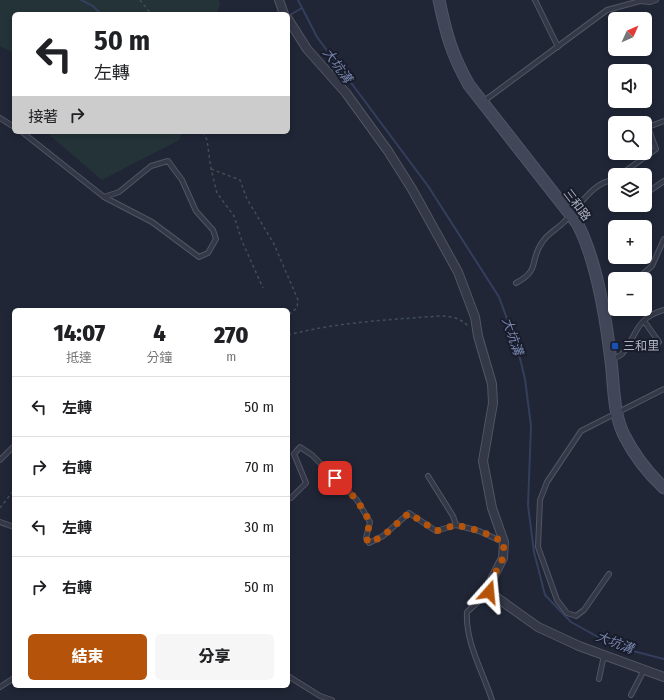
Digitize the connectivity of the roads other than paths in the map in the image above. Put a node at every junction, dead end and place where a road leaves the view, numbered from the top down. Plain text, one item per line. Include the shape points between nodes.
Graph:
1 (279, 0) edge
2 (439, 0) edge
3 (534, 0) edge
4 (656, 0) edge
5 (283, 12) edge
6 (290, 22) edge
7 (558, 47) junction
8 (482, 103) junction
9 (0, 118) edge
10 (664, 121) edge
11 (12, 126) edge
12 (25, 134) edge
13 (630, 168) edge
14 (664, 181) edge
15 (608, 182) edge
16 (652, 189) edge
17 (104, 197) junction
18 (570, 215) junction
19 (664, 239) edge
20 (645, 272) edge
21 (516, 284) dead end
22 (664, 310) edge
23 (608, 313) edge
24 (604, 316) junction
25 (644, 321) junction
26 (659, 342) dead end
27 (611, 360) junction
28 (664, 389) edge
29 (616, 413) junction
30 (12, 448) edge
31 (0, 460) edge
32 (428, 476) dead end
33 (664, 488) edge
34 (290, 498) edge
35 (0, 522) edge
36 (456, 525) junction
37 (12, 526) edge
38 (504, 542) junction
39 (609, 574) dead end
40 (489, 592) junction
41 (604, 654) junction
42 (644, 670) junction
43 (290, 677) edge
44 (664, 677) edge
45 (12, 679) edge
46 (599, 679) dead end
47 (0, 687) edge
48 (631, 694) dead end
49 (332, 700) edge
50 (492, 700) edge

1 - 5 street
2 - 8 main road, 三和路 via 446,35 456,62
3 - 7 lane
4 - 7 lane via 640,1 607,10
6 - 38 street via 307,49 346,93 388,151 458,272 475,317 492,384 493,403 483,461 492,508
7 - 8 lane
8 - 18 main road, 三和路
9 - 11 lane
10 - 13 lane via 648,127 656,149
12 - 17 lane
14 - 16 lane
15 - 18 lane via 584,197
17 - 17 lane via 119,192 151,166 168,161 182,180 196,211 213,230 216,240 208,253 199,257 152,222
18 - 21 lane via 543,241 532,271 528,277
18 - 24 main road, 三和路 via 582,232 589,252
19 - 20 lane via 652,266
22 - 25 lane via 656,312
23 - 24 lane
24 - 27 main road, 三和路
25 - 26 lane
25 - 27 lane via 636,329 622,355
27 - 29 main road, 三和路
28 - 29 lane
29 - 33 main road, 三和路 via 624,435 645,470
29 - 39 lane via 581,431 547,482 540,500 538,547 557,600 567,612 576,616 584,610
30 - 31 lane
32 - 36 lane
34 - 36 lane via 306,483 294,454 300,447 312,455 357,500 370,522 366,538 369,543 383,536 409,513 436,531
35 - 37 lane
36 - 38 lane via 480,531
38 - 40 street via 503,558 490,583
40 - 41 street via 538,626 579,646
40 - 50 lane via 467,612 466,621 468,635
41 - 42 street
41 - 46 lane
42 - 44 street
42 - 48 lane
43 - 49 lane via 320,696
45 - 47 lane

